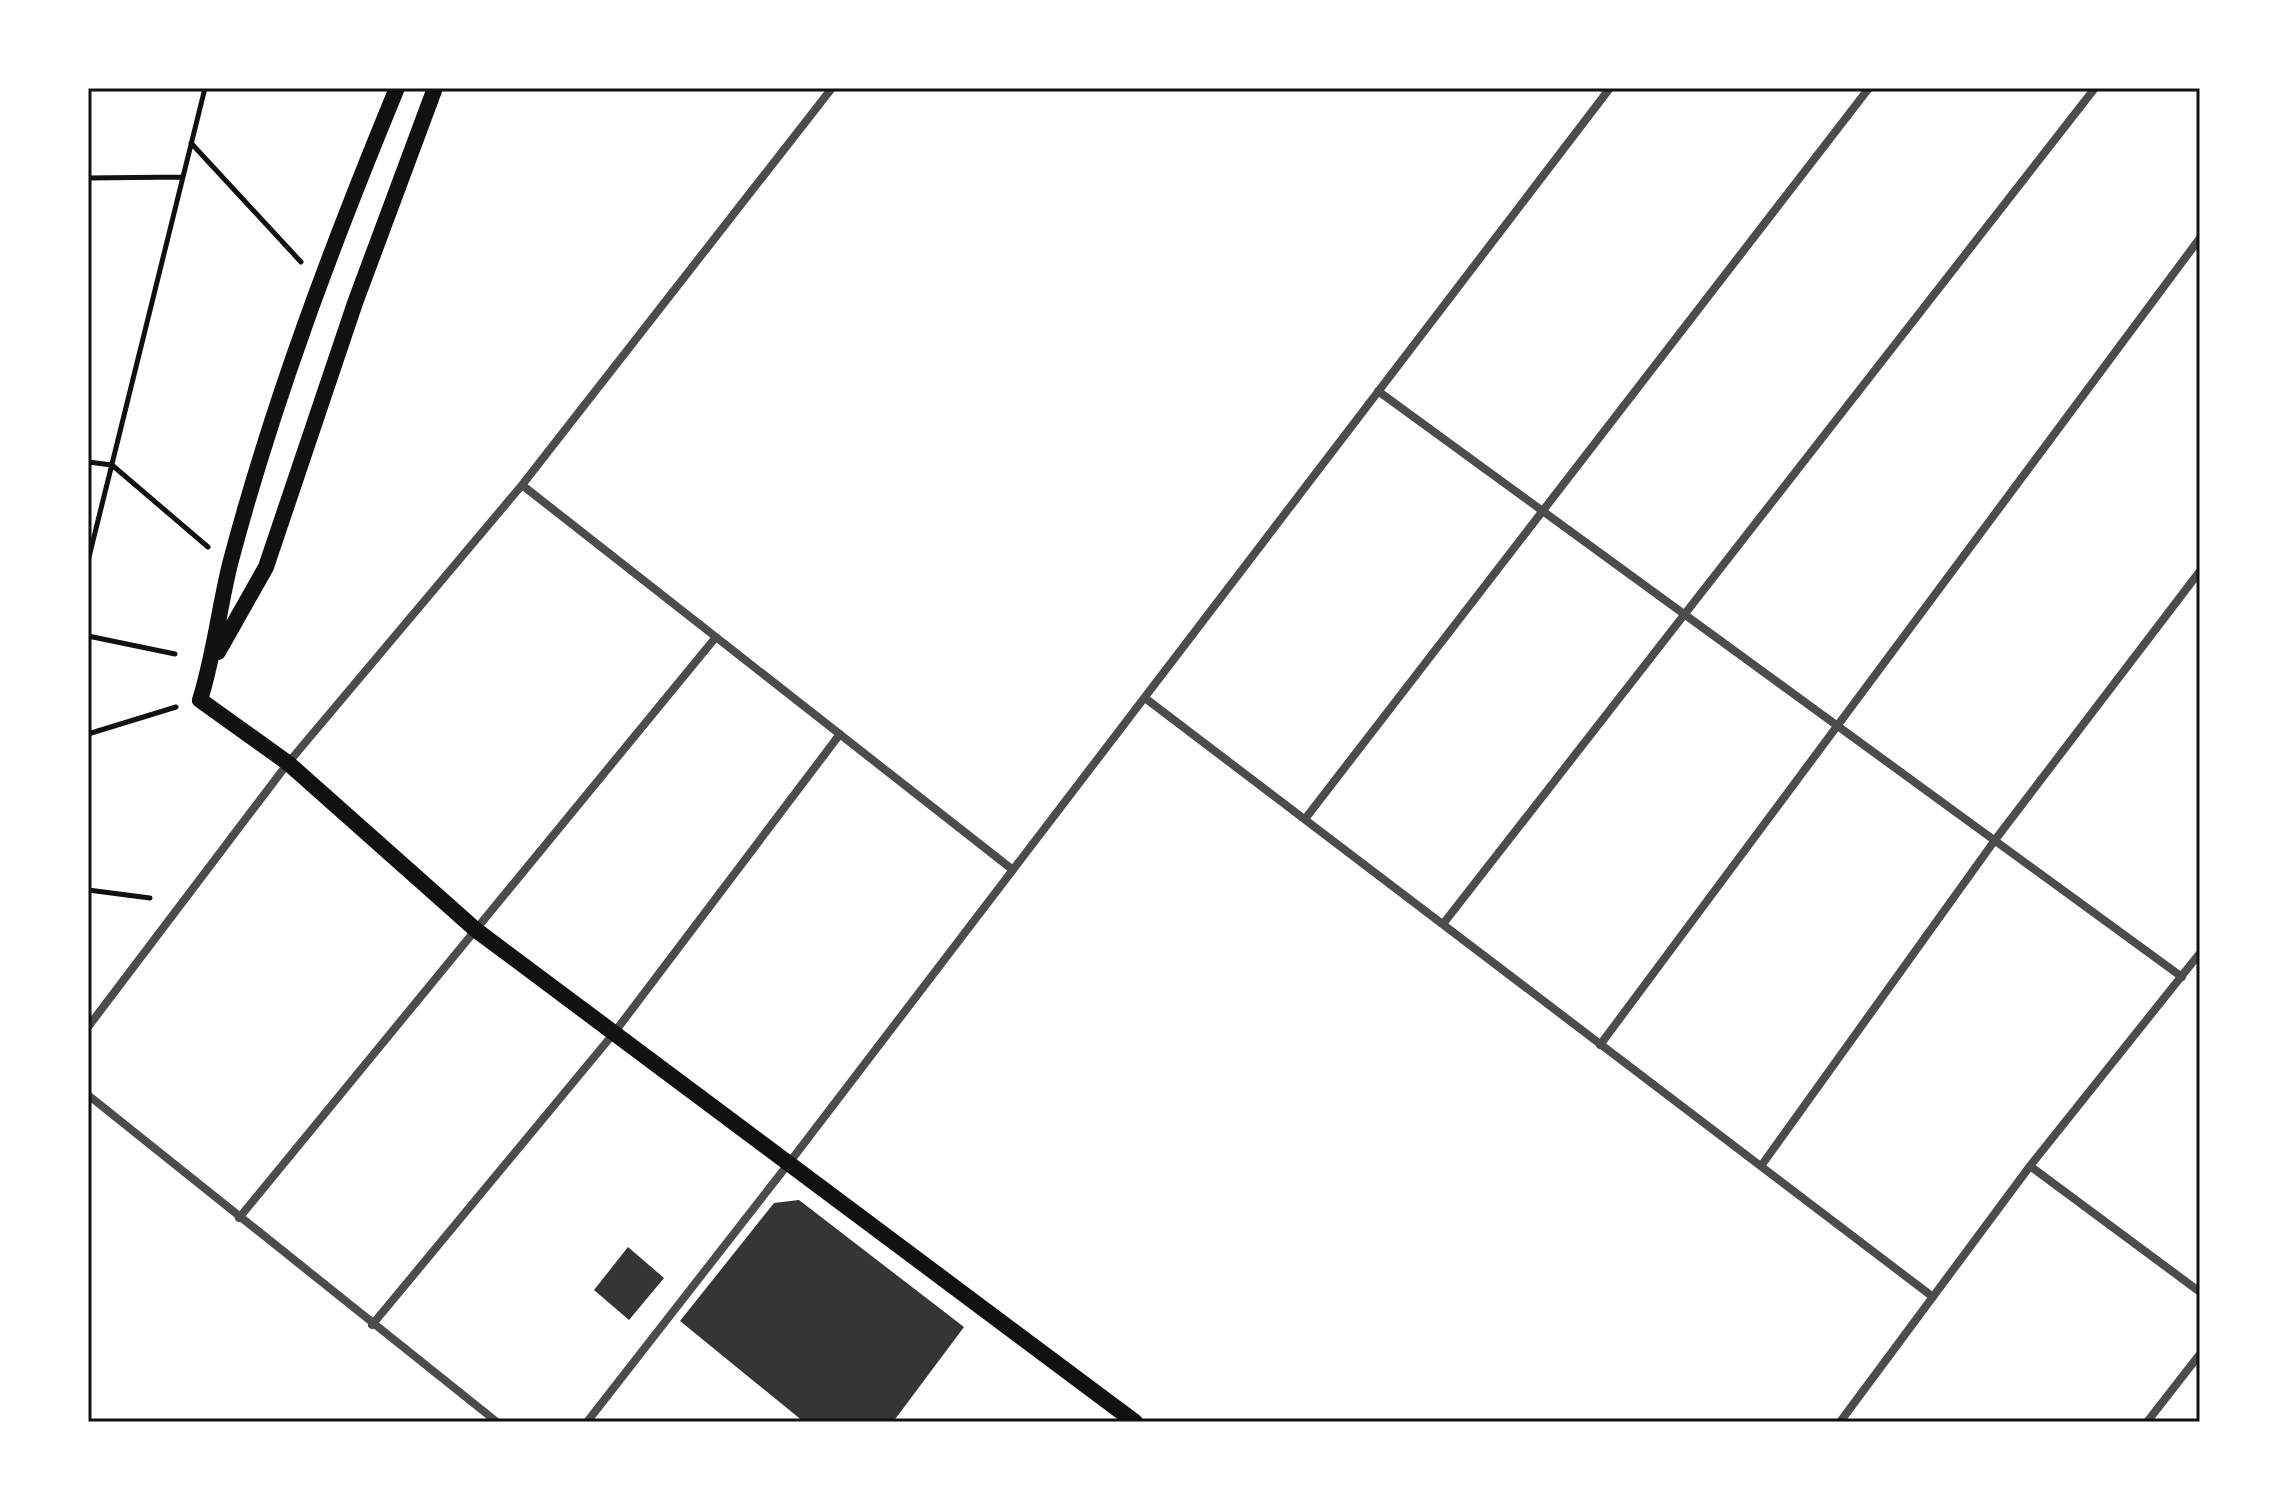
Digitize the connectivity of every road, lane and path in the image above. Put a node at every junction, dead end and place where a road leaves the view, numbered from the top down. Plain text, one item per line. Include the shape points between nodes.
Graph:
1 (205, 88) edge
2 (397, 88) edge
3 (435, 88) edge
4 (832, 88) edge
5 (1610, 88) edge
6 (1869, 88) edge
7 (2095, 88) edge
8 (191, 142) junction
9 (183, 177) junction
10 (88, 178) edge
11 (2200, 238) edge
12 (321, 283) junction
13 (1378, 391) junction
14 (88, 462) edge
15 (112, 465) junction
16 (522, 485) junction
17 (1543, 511) junction
18 (88, 561) edge
19 (230, 566) junction
20 (2200, 571) edge
21 (1685, 614) junction
22 (88, 636) edge
23 (716, 637) junction
24 (175, 654) dead end
25 (211, 664) junction
26 (1145, 698) junction
27 (200, 700) junction
28 (1838, 726) junction
29 (88, 734) edge
30 (840, 734) junction
31 (288, 763) junction
32 (1305, 819) junction
33 (1995, 840) junction
34 (1013, 870) junction
35 (88, 890) edge
36 (150, 898) dead end
37 (1443, 924) junction
38 (476, 930) junction
39 (2200, 953) edge
40 (2182, 977) junction
41 (88, 1027) edge
42 (614, 1033) junction
43 (1600, 1045) junction
44 (88, 1095) edge
45 (789, 1163) junction
46 (1761, 1166) junction
47 (2030, 1166) junction
48 (239, 1218) junction
49 (2200, 1292) edge
50 (1933, 1297) junction
51 (372, 1325) junction
52 (2200, 1354) edge
53 (497, 1422) edge
54 (587, 1422) edge
55 (1135, 1422) edge
56 (1840, 1422) edge
57 (2147, 1422) edge

1 - 8 path
2 - 12 main road
3 - 25 main road via 266,567
4 - 16 street
5 - 13 street
6 - 17 street
7 - 21 street
8 - 9 path
8 - 12 path
9 - 10 path
9 - 15 path
11 - 28 street
12 - 19 main road via 271,425
13 - 17 street
13 - 26 street
14 - 15 path
15 - 18 path
15 - 19 path
16 - 23 street
16 - 31 street
17 - 21 street
17 - 32 street
19 - 25 main road
20 - 33 street
21 - 28 street
21 - 37 street
22 - 24 path
23 - 30 street
23 - 38 street
25 - 27 main road
26 - 32 street
26 - 34 street
27 - 29 path
27 - 31 main road
28 - 33 street
28 - 43 street
30 - 34 street
30 - 42 street
31 - 38 main road
31 - 41 street
32 - 37 street
33 - 40 street
33 - 46 street
34 - 45 street
35 - 36 path
37 - 43 street
38 - 42 main road
38 - 48 street
39 - 40 street
40 - 47 street
42 - 45 main road
42 - 51 street
43 - 46 street
44 - 48 street
45 - 54 street
45 - 55 main road
46 - 50 street
47 - 49 street
47 - 50 street
48 - 51 street
50 - 56 street
51 - 53 street
52 - 57 street

